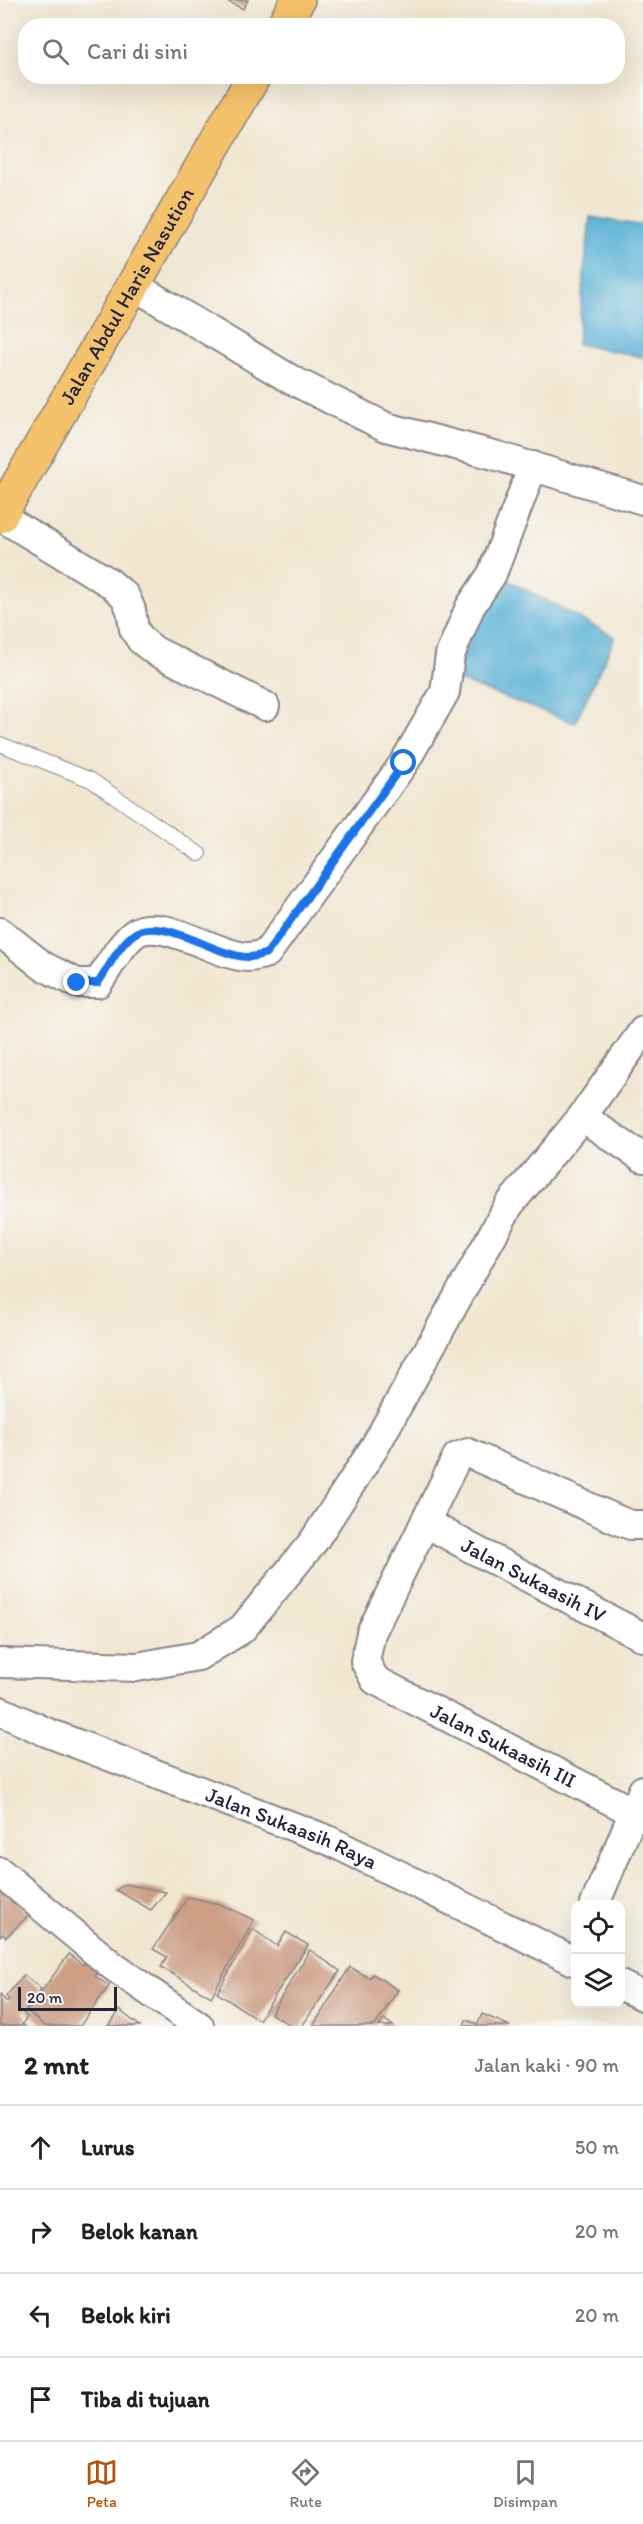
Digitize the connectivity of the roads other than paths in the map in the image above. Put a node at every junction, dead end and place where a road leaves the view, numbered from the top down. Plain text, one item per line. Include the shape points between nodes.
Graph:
1 (298, 0) edge
2 (288, 18) edge
3 (249, 84) edge
4 (133, 285) junction
5 (533, 466) junction
6 (643, 500) edge
7 (0, 516) edge
8 (265, 706) dead end
9 (0, 744) edge
10 (198, 854) dead end
11 (0, 932) edge
12 (643, 1031) edge
13 (582, 1117) junction
14 (643, 1158) edge
15 (425, 1522) junction
16 (643, 1525) edge
17 (643, 1636) edge
18 (0, 1663) edge
19 (8, 1714) edge
20 (640, 1807) edge
21 (0, 1872) edge
22 (597, 1900) edge
23 (571, 1957) edge
24 (625, 1987) edge
25 (643, 1996) edge
26 (199, 2026) edge

1 - 2 highway
3 - 4 highway, Jalan Abdul Haris Nasution
4 - 5 street via 290,379 386,427
4 - 7 highway, Jalan Abdul Haris Nasution
5 - 6 street
5 - 11 street via 492,574 470,607 450,655 445,692 404,763 267,953 249,957 221,952 155,928 135,933 98,983 77,983 43,966
7 - 8 street via 125,596 134,629 155,651
9 - 10 lane via 91,780
12 - 13 street
13 - 14 street
13 - 18 street via 509,1204 374,1448 313,1542 242,1629 198,1656 137,1667
15 - 16 street via 457,1457 468,1453 620,1521
15 - 17 street, Jalan Sukaasih IV
15 - 20 street, Jalan Sukaasih III via 371,1633 365,1661 375,1680
19 - 23 street, Jalan Sukaasih Raya via 306,1831
20 - 22 street
21 - 26 street via 114,1967
24 - 25 street

